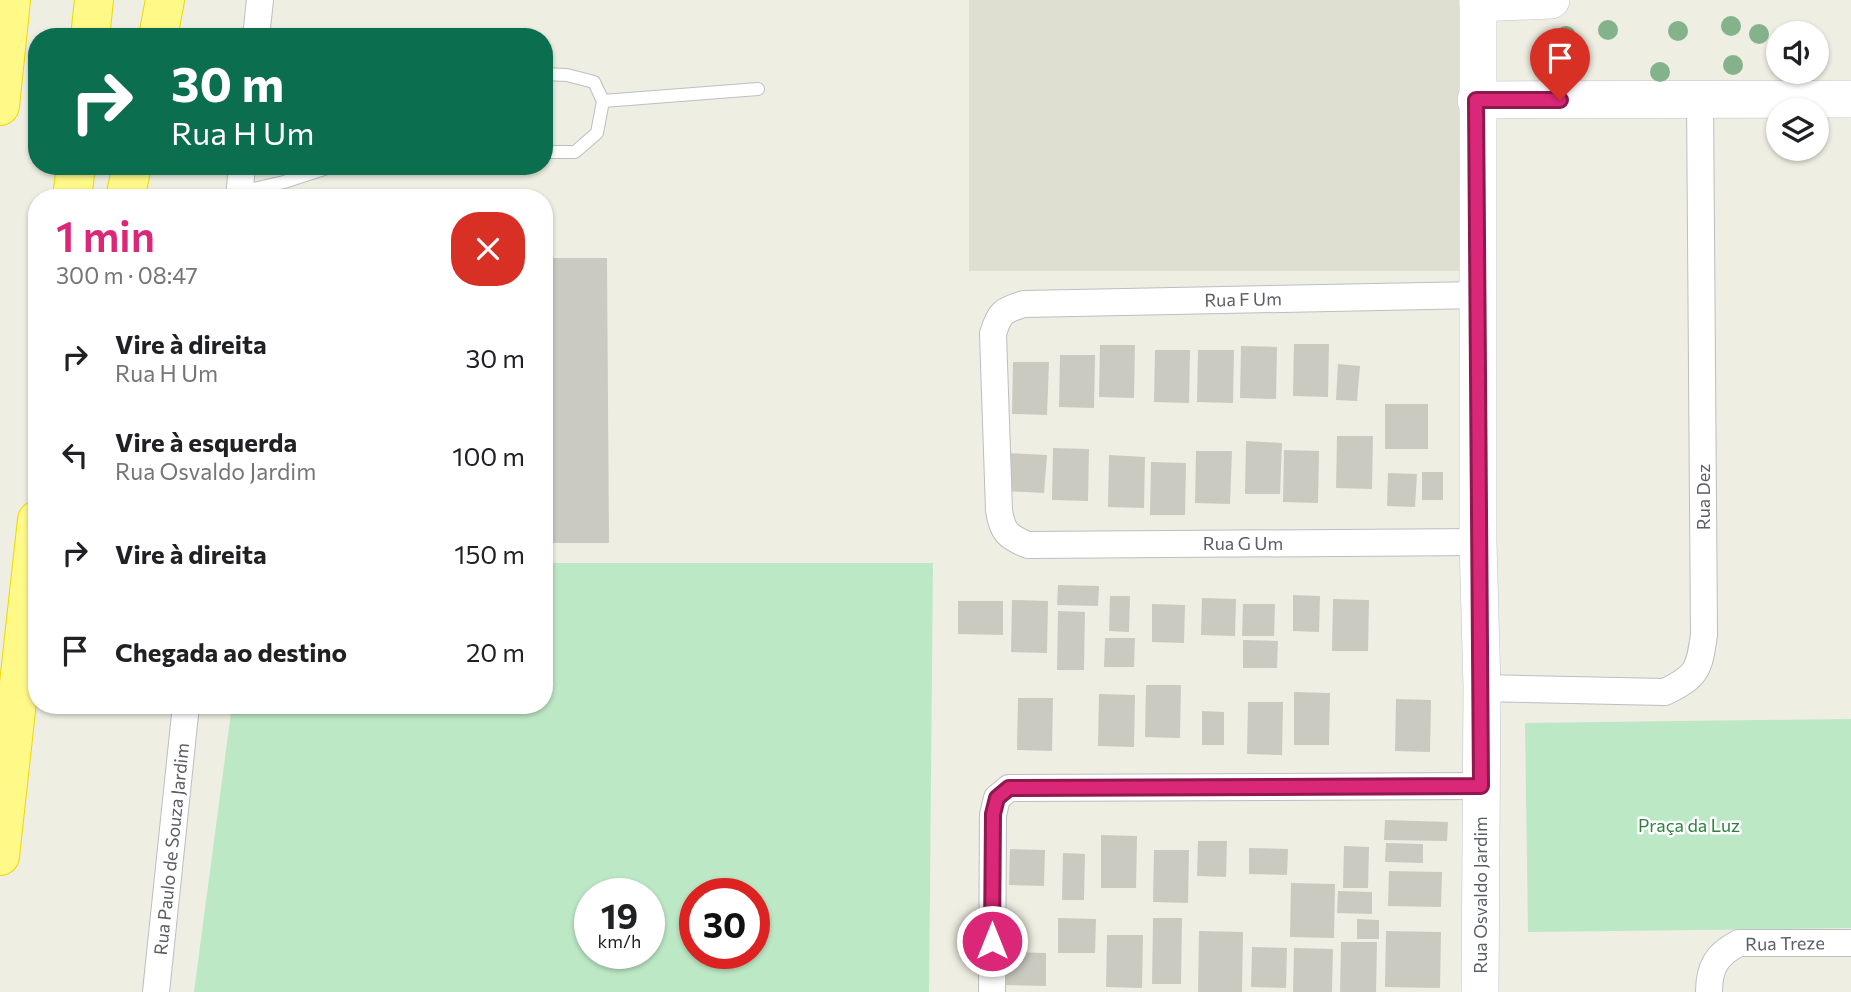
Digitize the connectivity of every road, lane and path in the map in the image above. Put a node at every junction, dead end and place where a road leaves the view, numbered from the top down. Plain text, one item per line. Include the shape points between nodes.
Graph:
1 (11, 0) edge
2 (94, 0) edge
3 (165, 0) edge
4 (260, 0) edge
5 (1551, 0) edge
6 (1478, 1) edge
7 (91, 28) edge
8 (160, 28) edge
9 (257, 28) edge
10 (553, 74) edge
11 (758, 89) dead end
12 (1851, 99) edge
13 (1476, 100) junction
14 (1700, 100) junction
15 (603, 101) junction
16 (0, 106) edge
17 (553, 152) edge
18 (298, 175) edge
19 (240, 185) edge
20 (1478, 295) junction
21 (1010, 537) joint
22 (1478, 542) junction
23 (28, 602) edge
24 (28, 680) edge
25 (1482, 688) junction
26 (185, 714) edge
27 (9, 774) junction
28 (1481, 786) junction
29 (0, 856) edge
30 (1851, 943) edge
31 (156, 992) edge
32 (992, 992) edge
33 (1480, 992) edge
34 (1709, 992) edge

1 - 16 highway
2 - 7 highway
3 - 8 highway
4 - 9 street
5 - 6 street
6 - 13 street, Rua Osvaldo Jardim
10 - 15 lane via 594,82
11 - 15 lane
12 - 14 street
13 - 14 street
13 - 20 street, Rua Osvaldo Jardim
14 - 25 street, Rua Dez via 1704,635 1699,667 1683,684 1665,692
15 - 17 lane via 597,133 575,152
18 - 19 lane via 276,184
20 - 21 street, Rua F Um via 1024,304 1010,308 998,317 993,334 999,510
20 - 22 street, Rua Osvaldo Jardim
21 - 22 street, Rua G Um via 1028,545
22 - 25 street, Rua Osvaldo Jardim
23 - 27 highway
24 - 27 highway
25 - 28 street, Rua Osvaldo Jardim
26 - 31 street, Rua Paulo de Souza Jardim
27 - 29 highway
28 - 32 street via 1009,788 997,798 993,814
28 - 33 street, Rua Osvaldo Jardim
30 - 34 street, Rua Treze via 1739,943 1713,962

